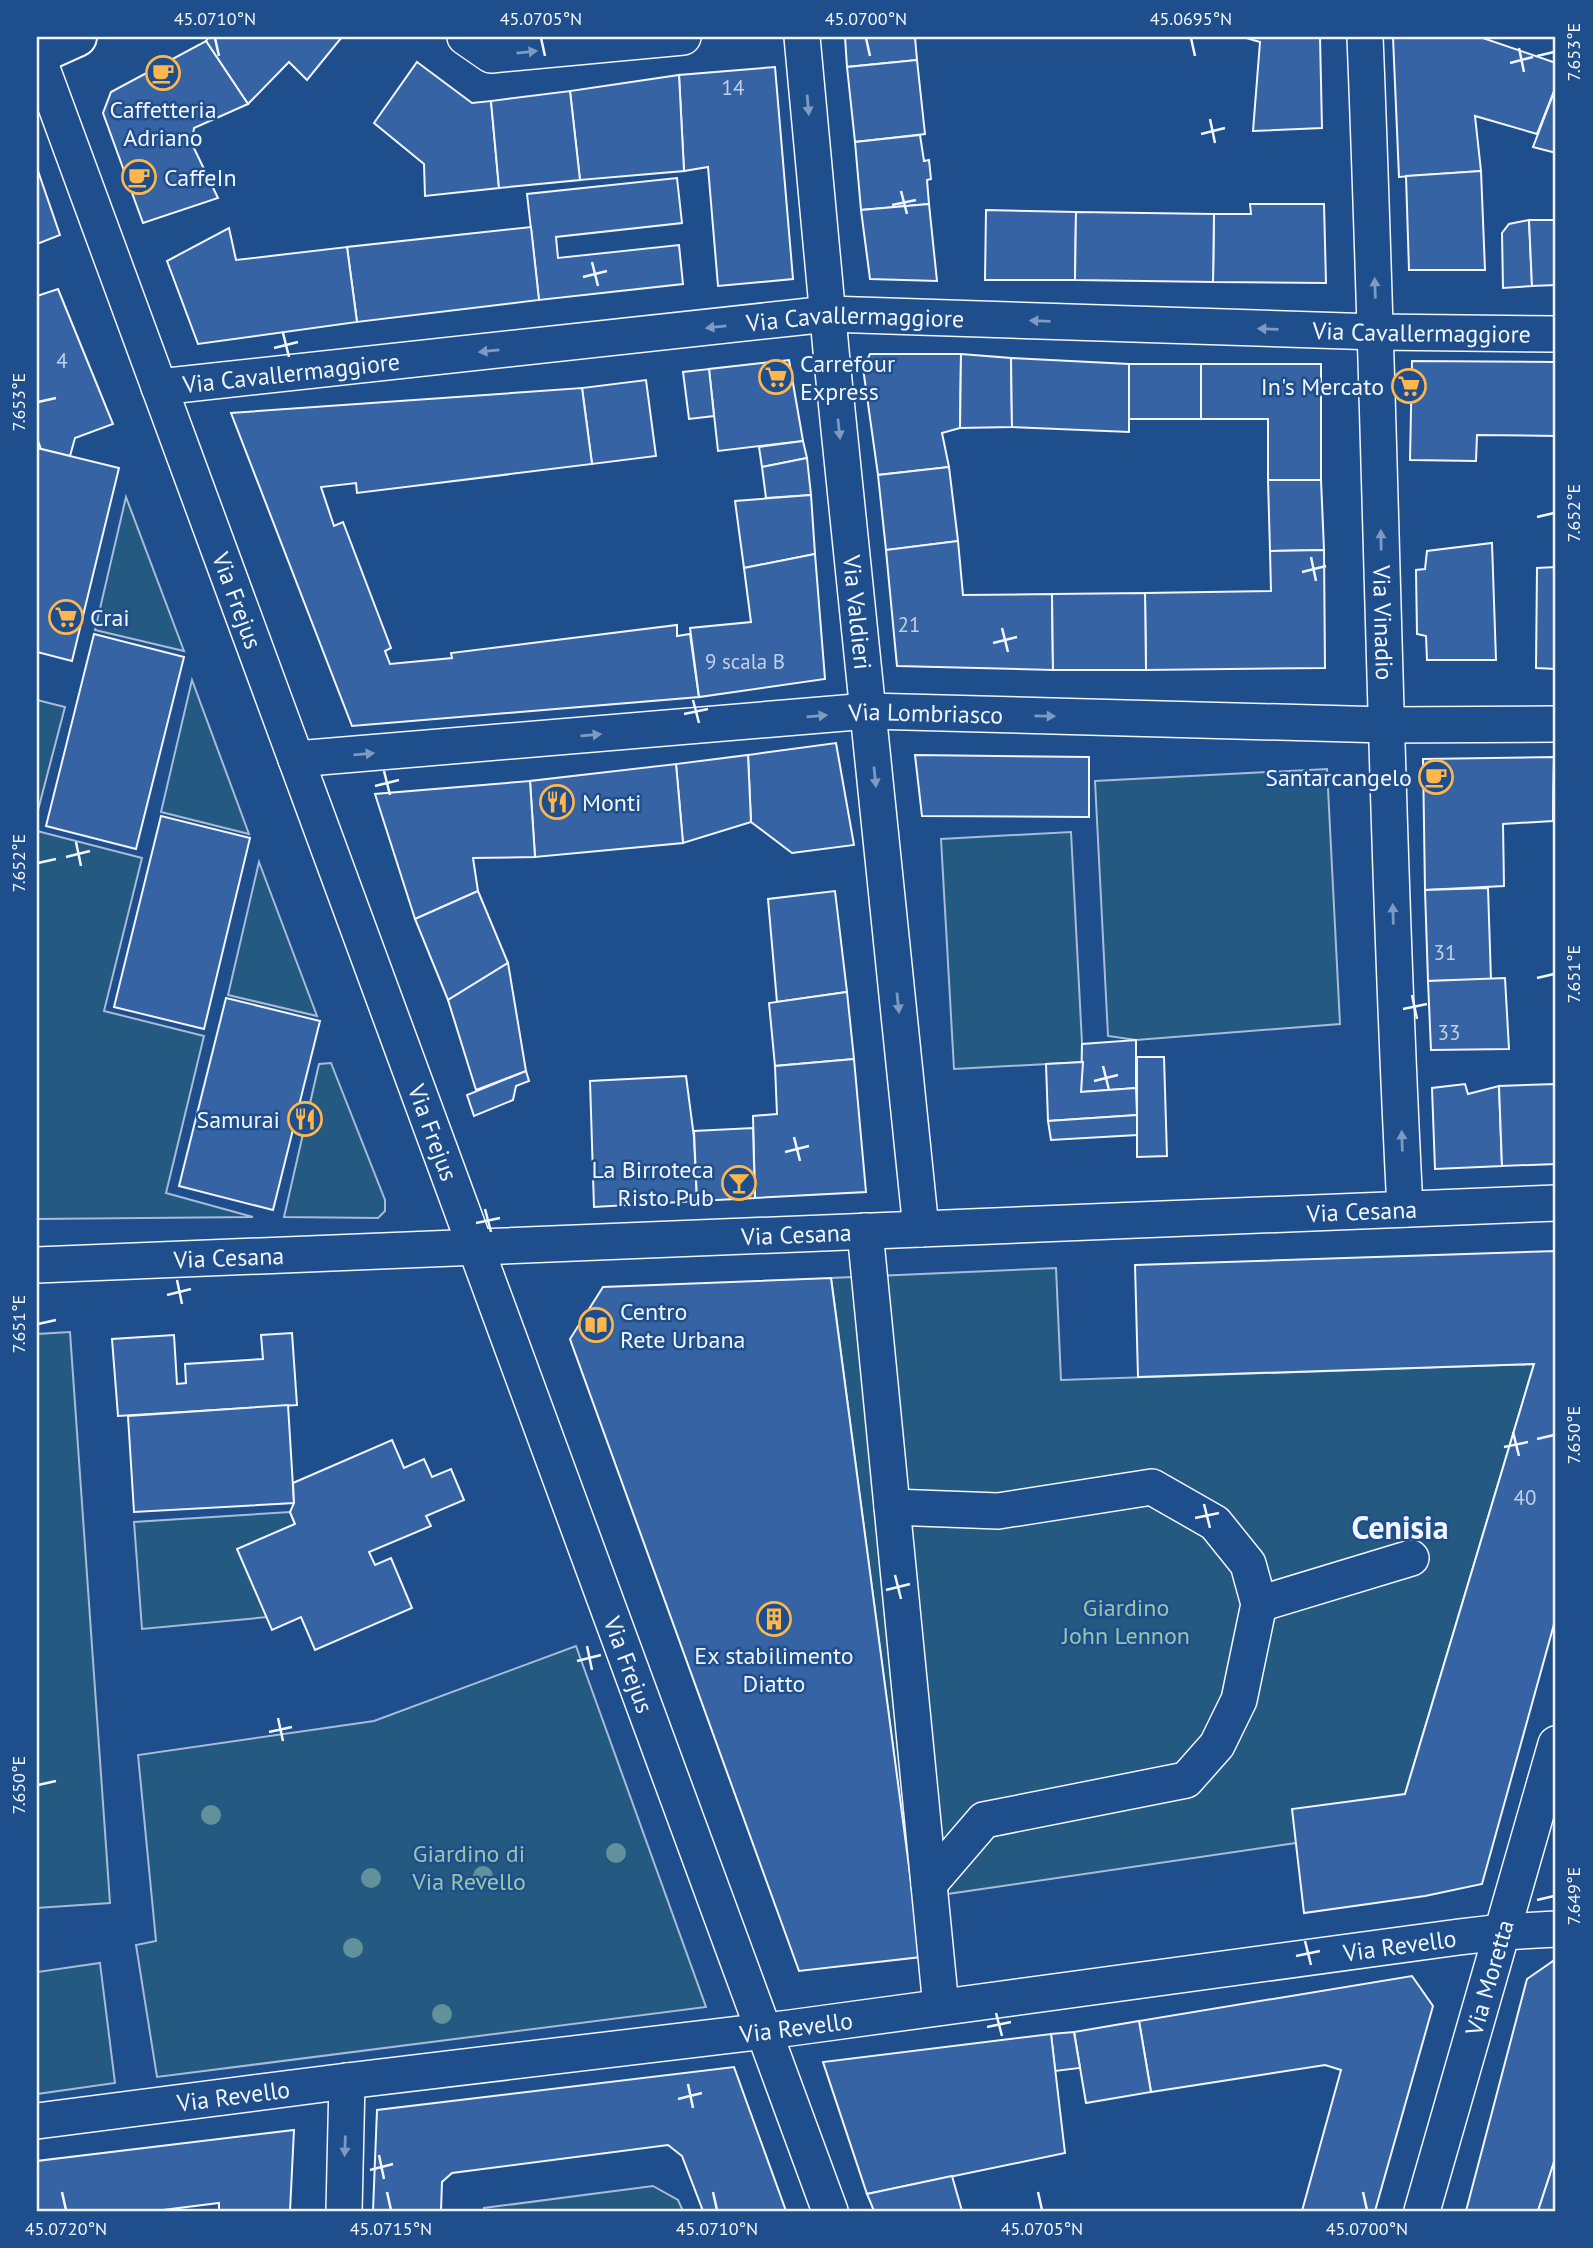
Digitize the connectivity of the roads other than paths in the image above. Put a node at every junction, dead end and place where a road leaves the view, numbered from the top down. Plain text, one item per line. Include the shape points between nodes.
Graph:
1 (77, 37) edge
2 (465, 37) edge
3 (684, 37) edge
4 (802, 37) edge
5 (1365, 37) edge
6 (37, 55) edge
7 (828, 314) junction
8 (1377, 332) junction
9 (1556, 334) edge
10 (159, 387) junction
11 (868, 711) junction
12 (1556, 724) edge
13 (1386, 725) junction
14 (296, 759) junction
15 (1556, 1203) edge
16 (1405, 1209) junction
17 (922, 1229) junction
18 (865, 1231) junction
19 (476, 1247) junction
20 (37, 1265) edge
21 (892, 1507) junction
22 (1411, 1558) dead end
23 (1259, 1604) junction
24 (1556, 1744) edge
25 (929, 1884) junction
26 (1556, 1929) edge
27 (1502, 1932) junction
28 (941, 2007) junction
29 (764, 2031) junction
30 (347, 2081) junction
31 (37, 2121) edge
32 (344, 2211) edge
33 (830, 2211) edge
34 (1422, 2211) edge

1 - 6 street
2 -> 3 street via 491,55
4 -> 7 street, Via Valdieri
8 -> 5 street, Via Vinadio
6 - 10 street, Via Frejus
8 -> 7 street, Via Cavallermaggiore
7 -> 10 street, Via Cavallermaggiore
7 -> 11 street, Via Valdieri
8 - 9 street, Via Cavallermaggiore
13 -> 8 street, Via Vinadio
10 - 14 street, Via Frejus
11 -> 13 street, Via Lombriasco
14 -> 11 street, Via Lombriasco
11 -> 17 street, Via Valdieri
12 - 13 street, Via Lombriasco
16 -> 13 street, Via Vinadio
14 - 19 street, Via Frejus
15 - 16 street, Via Cesana
16 - 17 street, Via Cesana
17 - 18 street, Via Cesana
18 - 19 street, Via Cesana
18 - 21 street
19 - 20 street, Via Cesana
19 - 29 street, Via Frejus
21 - 23 street via 998,1511 1152,1487 1215,1524 1248,1564
21 - 25 street
22 - 23 street
23 - 25 street via 1239,1699 1217,1745 1186,1780 984,1820
24 - 27 street, Via Moretta
25 - 28 street
26 - 27 street, Via Revello
27 - 28 street, Via Revello
27 - 34 street, Via Moretta
28 - 29 street, Via Revello
29 - 30 street, Via Revello
29 - 33 street, Via Frejus
30 - 31 street, Via Revello
30 -> 32 street

